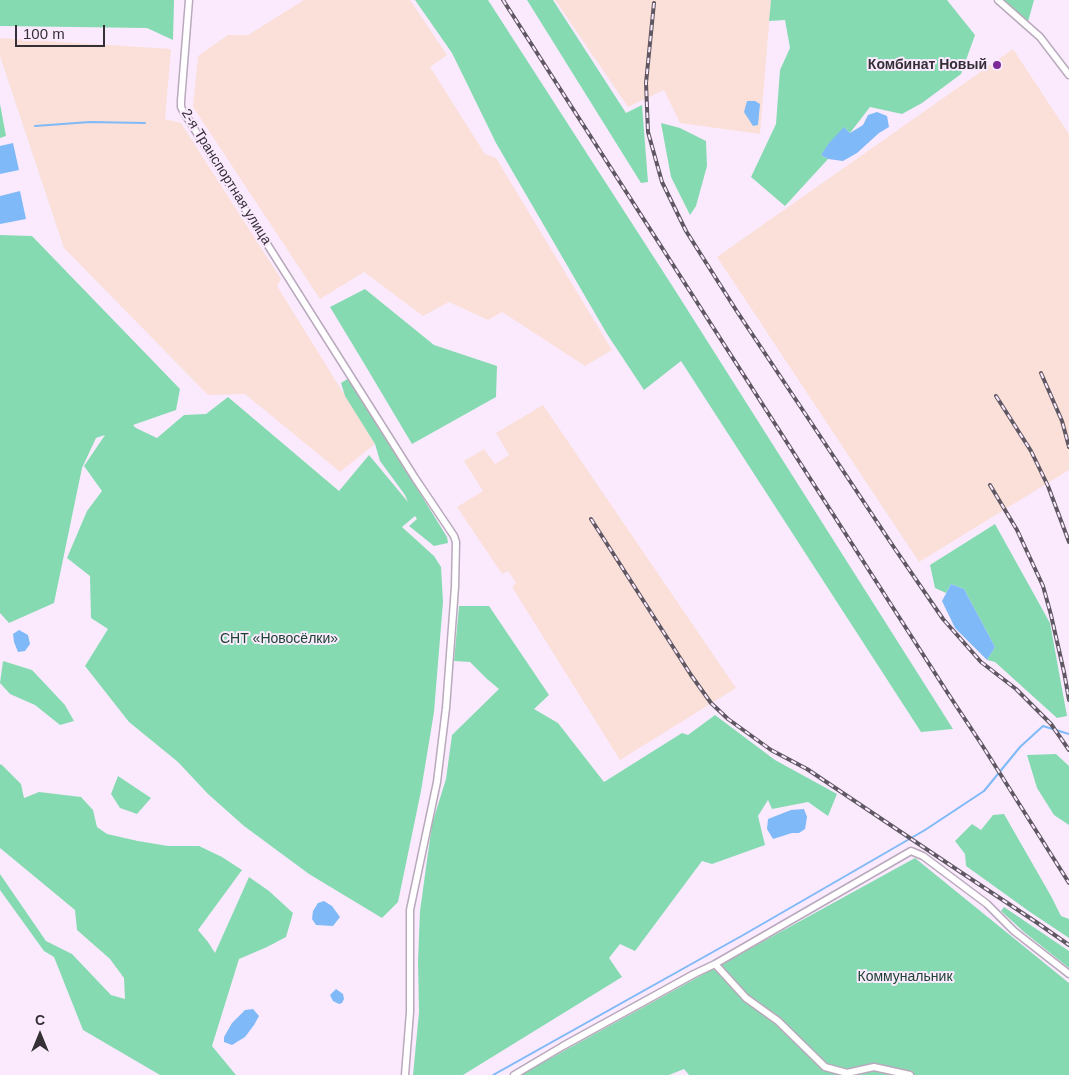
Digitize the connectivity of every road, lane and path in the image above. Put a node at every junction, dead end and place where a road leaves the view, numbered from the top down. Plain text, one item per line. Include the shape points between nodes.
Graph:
1 (189, 0) edge
2 (998, 0) edge
3 (1069, 75) edge
4 (715, 964) junction
5 (1069, 974) edge
6 (405, 1075) edge
7 (514, 1075) edge
8 (910, 1075) edge

1 - 6 street, 2-я Транспортная улица via 181,107 456,542 456,587 446,708 436,782 410,910 410,1012
2 - 3 street via 1040,37
4 - 5 street via 911,851 924,856 987,904 1014,931
4 - 7 street
4 - 8 street via 746,998 778,1020 825,1067 847,1073 874,1067

